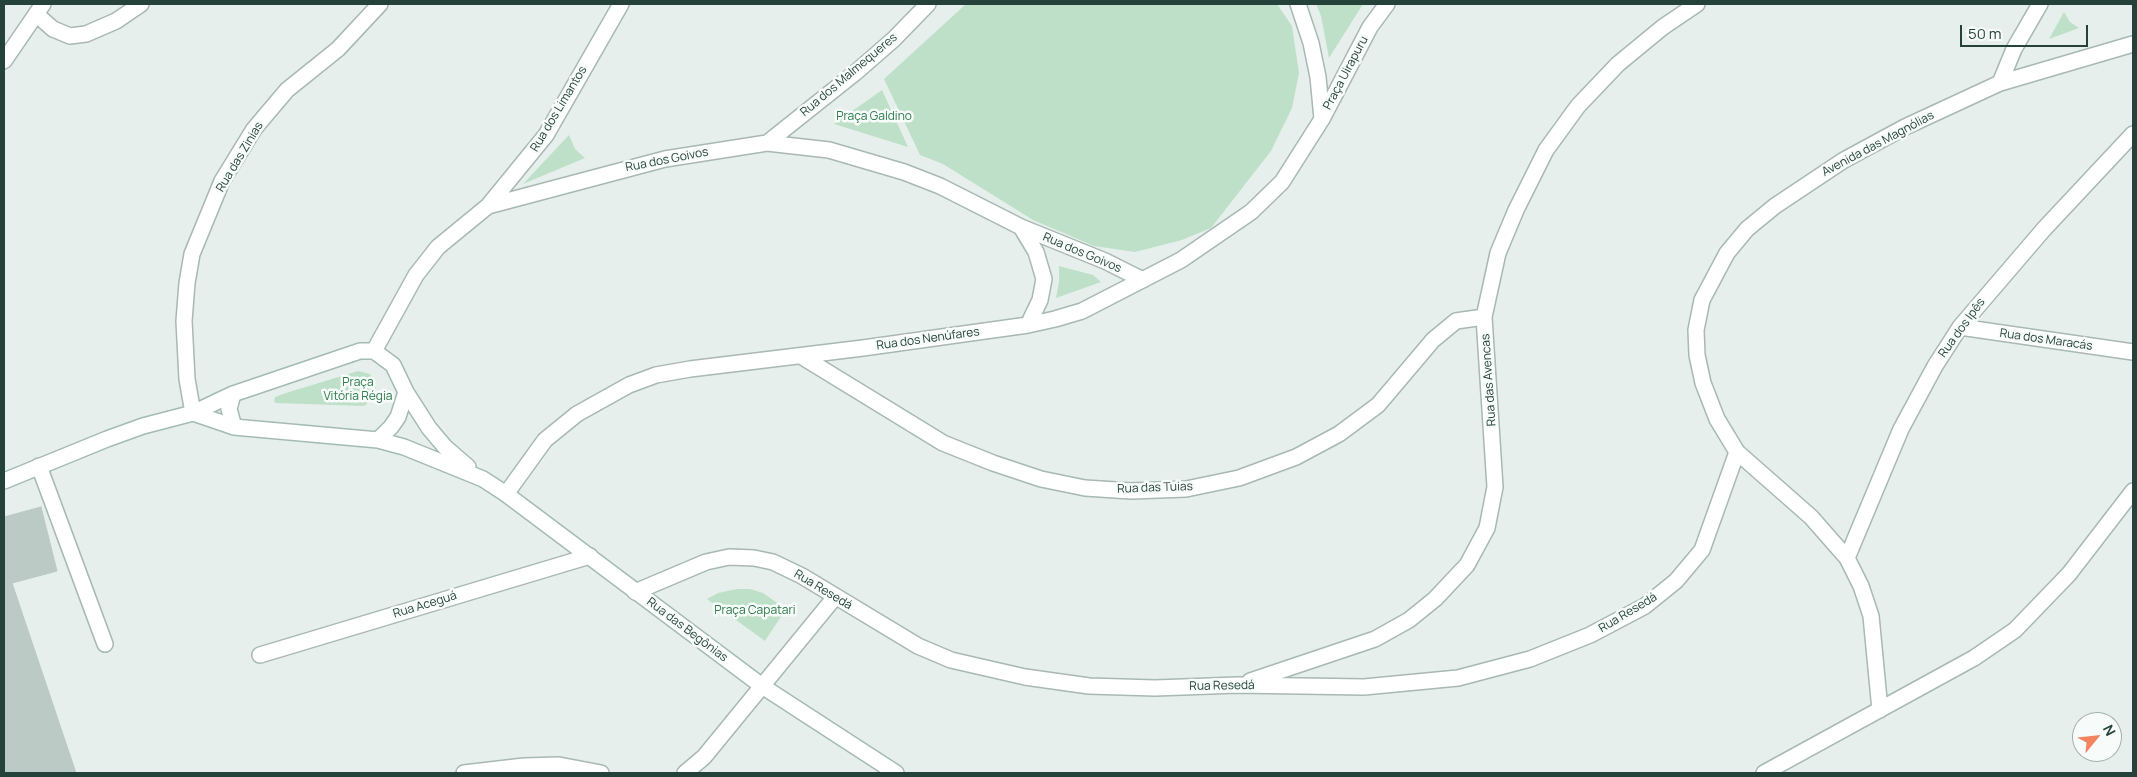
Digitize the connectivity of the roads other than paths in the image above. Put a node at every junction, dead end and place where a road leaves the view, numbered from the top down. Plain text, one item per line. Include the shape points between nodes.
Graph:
1 (141, 4) edge
2 (380, 4) edge
3 (621, 4) edge
4 (928, 4) edge
5 (1298, 4) edge
6 (1387, 4) edge
7 (1697, 4) edge
8 (2040, 4) edge
9 (39, 9) edge
10 (2133, 44) edge
11 (4, 61) edge
12 (2000, 83) junction
13 (1322, 119) junction
14 (2133, 134) edge
15 (767, 143) junction
16 (488, 206) junction
17 (1021, 227) junction
18 (1143, 280) junction
19 (1484, 317) junction
20 (1028, 325) junction
21 (1960, 327) junction
22 (374, 351) junction
23 (2133, 352) edge
24 (801, 356) junction
25 (406, 392) junction
26 (233, 394) junction
27 (193, 413) junction
28 (234, 427) junction
29 (378, 440) junction
30 (1736, 452) junction
31 (40, 466) junction
32 (482, 479) junction
33 (4, 482) edge
34 (2133, 491) edge
35 (506, 494) junction
36 (590, 556) junction
37 (1847, 558) junction
38 (636, 592) junction
39 (835, 597) junction
40 (105, 644) dead end
41 (260, 655) dead end
42 (1238, 685) junction
43 (762, 686) junction
44 (1880, 710) junction
45 (464, 773) edge
46 (601, 773) edge
47 (685, 773) edge
48 (896, 773) edge
49 (1764, 773) edge

1 - 9 street via 116,21 86,34 70,36 53,29
2 - 27 street, Rua das Zinias via 338,48 287,90 254,129 222,181 192,254 187,283 184,321 187,379
3 - 16 street, Rua dos Limantos via 546,135
4 - 15 street, Rua dos Malmequeres via 855,73
5 - 13 street, Praça Uirapuru via 1311,43
6 - 13 street, Praça Uirapuru via 1370,27
7 - 19 street, Rua das Avencas via 1618,64 1578,106 1546,150 1498,253
8 - 12 street via 2014,49
9 - 11 street
10 - 12 street, Avenida das Magnólias
12 - 30 street, Avenida das Magnólias via 1905,127 1844,160 1747,229 1727,253 1702,300 1696,330 1697,355 1710,401
13 - 18 street, Rua dos Nenúfares via 1282,182 1251,212 1189,255
14 - 21 street, Rua dos Ipês via 2044,229
15 - 16 street, Rua dos Goivos via 657,161
15 - 17 street, Rua dos Goivos via 829,150 904,172 940,186
16 - 22 street, Rua dos Goivos via 438,246 416,275
17 - 18 street, Rua dos Goivos
17 - 20 street, Rua dos Goivos via 1036,252 1044,279 1040,300
18 - 20 street, Rua dos Nenúfares via 1082,311
19 - 24 street, Rua das Tuias via 1456,321 1432,340 1378,405 1339,434 1296,457 1239,478 1186,489 1131,491 1085,488 1041,479 992,463 943,443
19 - 42 street, Rua das Avencas via 1495,488 1487,528 1467,565 1435,599 1375,639
20 - 24 street, Rua dos Nenúfares
21 - 23 street, Rua dos Maracás
21 - 37 street, Rua dos Ipês via 1901,429
22 - 25 street via 393,365
22 - 26 street via 342,355
24 - 35 street, Rua dos Nenúfares via 690,369 629,385 577,414 545,440
25 - 29 street via 398,416
25 - 32 street, Rua das Begônias via 445,447
26 - 27 street
26 - 28 street via 228,409
27 - 28 street
27 - 31 street via 134,429
28 - 29 street
29 - 32 street, Rua das Begônias via 412,450
30 - 37 street, Avenida das Magnólias via 1812,517
30 - 42 street, Rua Resedá via 1702,550 1676,582 1645,606 1590,635 1530,659 1458,678 1364,687
31 - 33 street
31 - 40 street
32 - 35 street, Rua das Begônias
34 - 44 street via 2069,574 2015,630 1974,658
35 - 36 street, Rua das Begônias
36 - 38 street, Rua das Begônias
36 - 41 street, Rua Aceguá
37 - 44 street, Avenida das Magnólias via 1871,616
38 - 39 street, Rua Resedá via 706,562 729,557 773,562
38 - 43 street, Rua das Begônias
39 - 42 street, Rua Resedá via 918,646 950,660 1016,675 1089,686
39 - 43 street
43 - 47 street via 704,757
43 - 48 street, Rua das Begônias
44 - 49 street
45 - 46 street via 559,765

